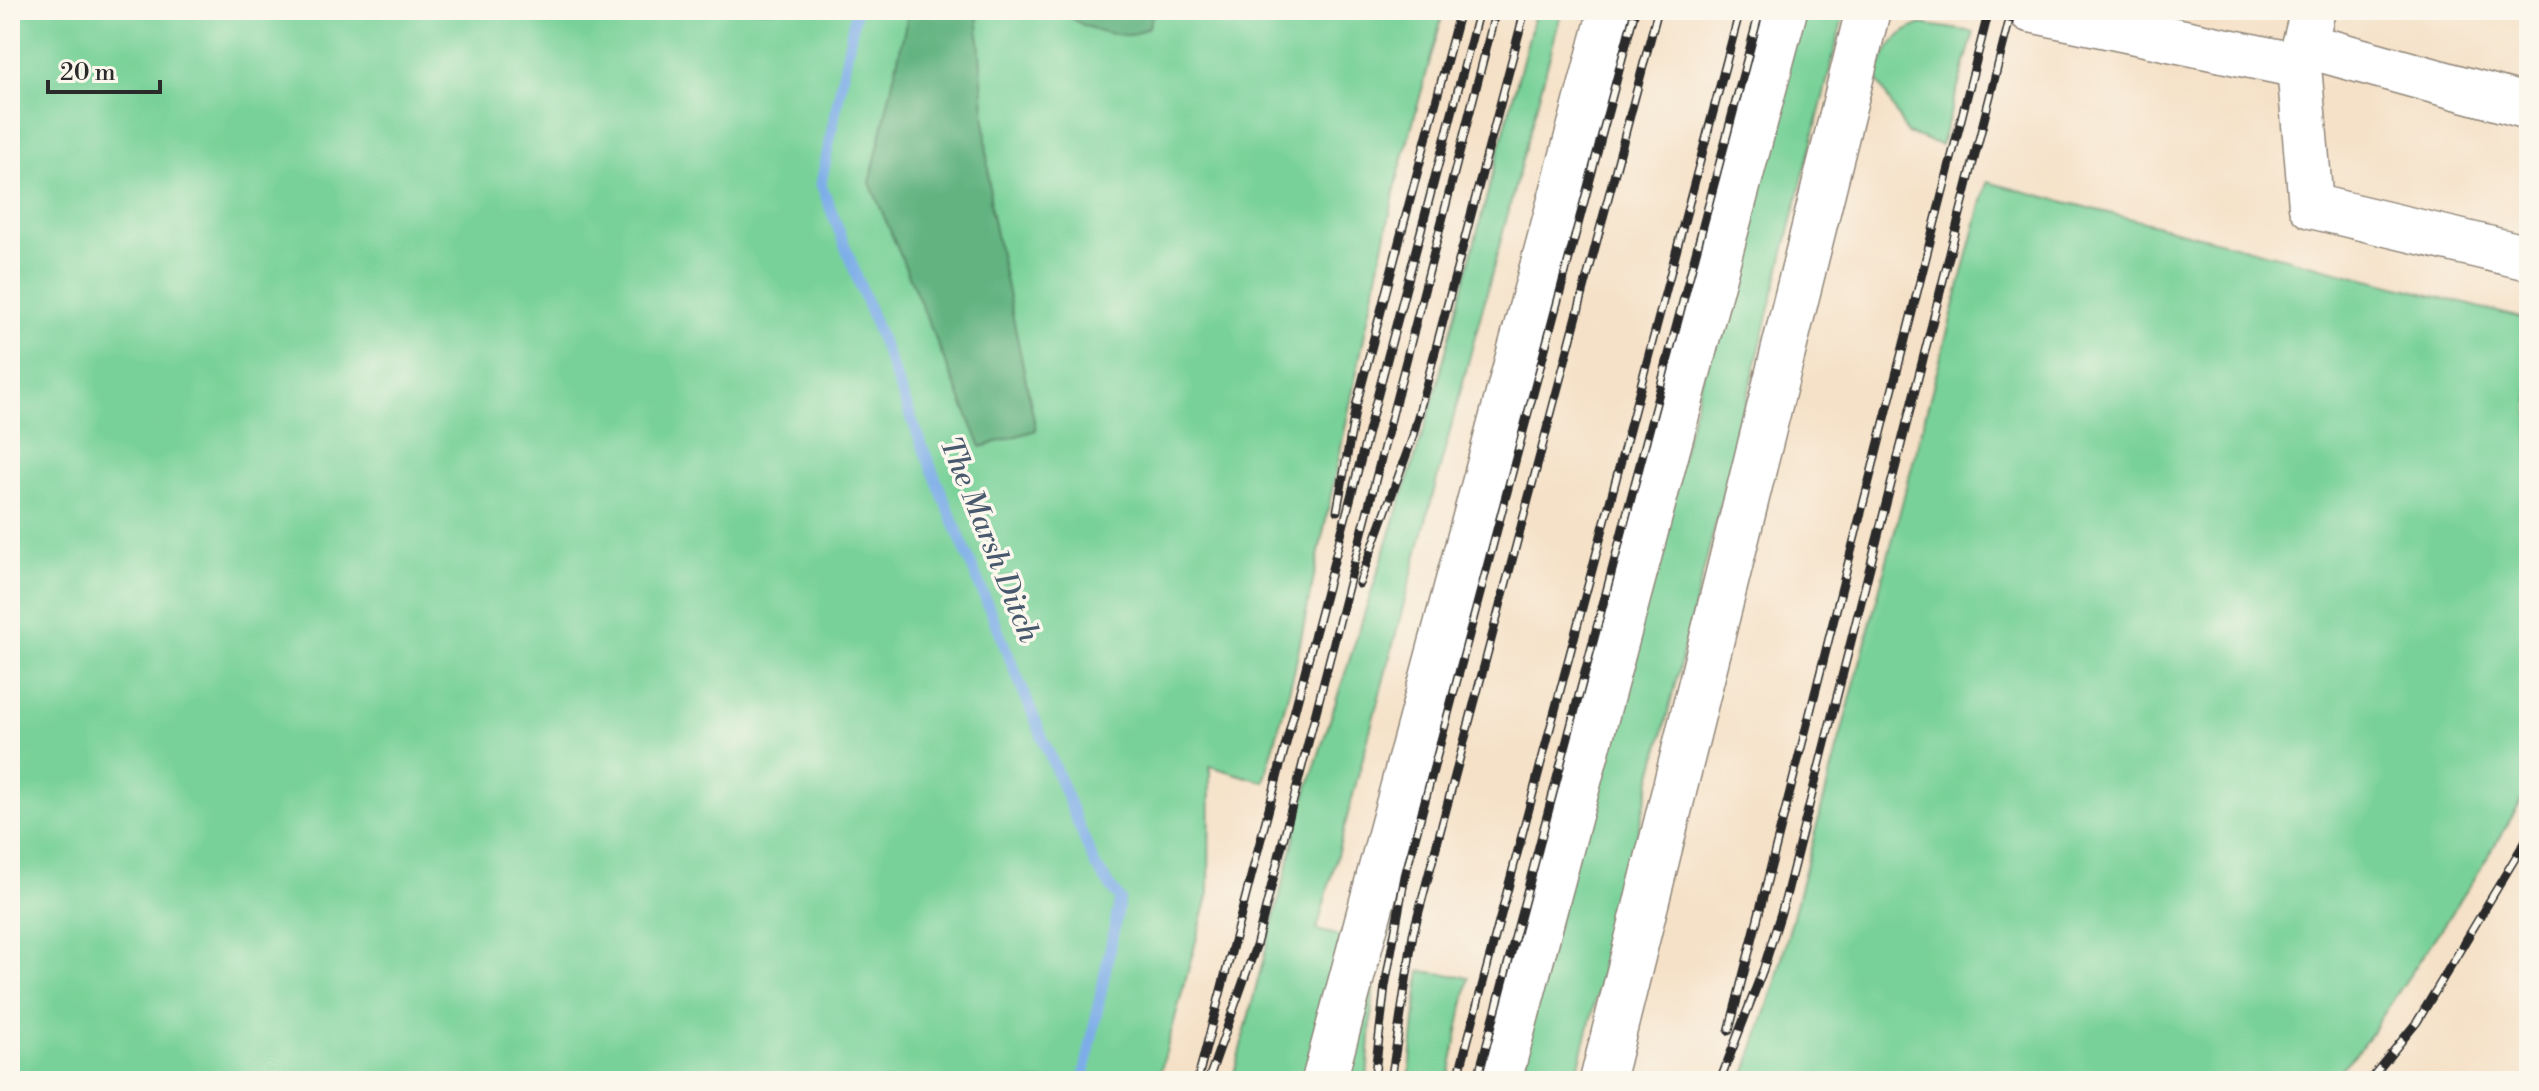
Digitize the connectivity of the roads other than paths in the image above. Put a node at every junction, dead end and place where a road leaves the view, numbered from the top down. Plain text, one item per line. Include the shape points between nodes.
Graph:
1 (1611, 10) edge
2 (1785, 10) edge
3 (1868, 10) edge
4 (2030, 10) edge
5 (2092, 16) edge
6 (2305, 40) edge
7 (2529, 107) edge
8 (2529, 258) edge
9 (1324, 1081) edge
10 (1499, 1081) edge
11 (1602, 1081) edge

1 - 9 lane
2 - 10 lane
3 - 11 lane
4 - 5 lane
5 - 6 lane
6 - 7 lane
6 - 8 lane via 2311,206

